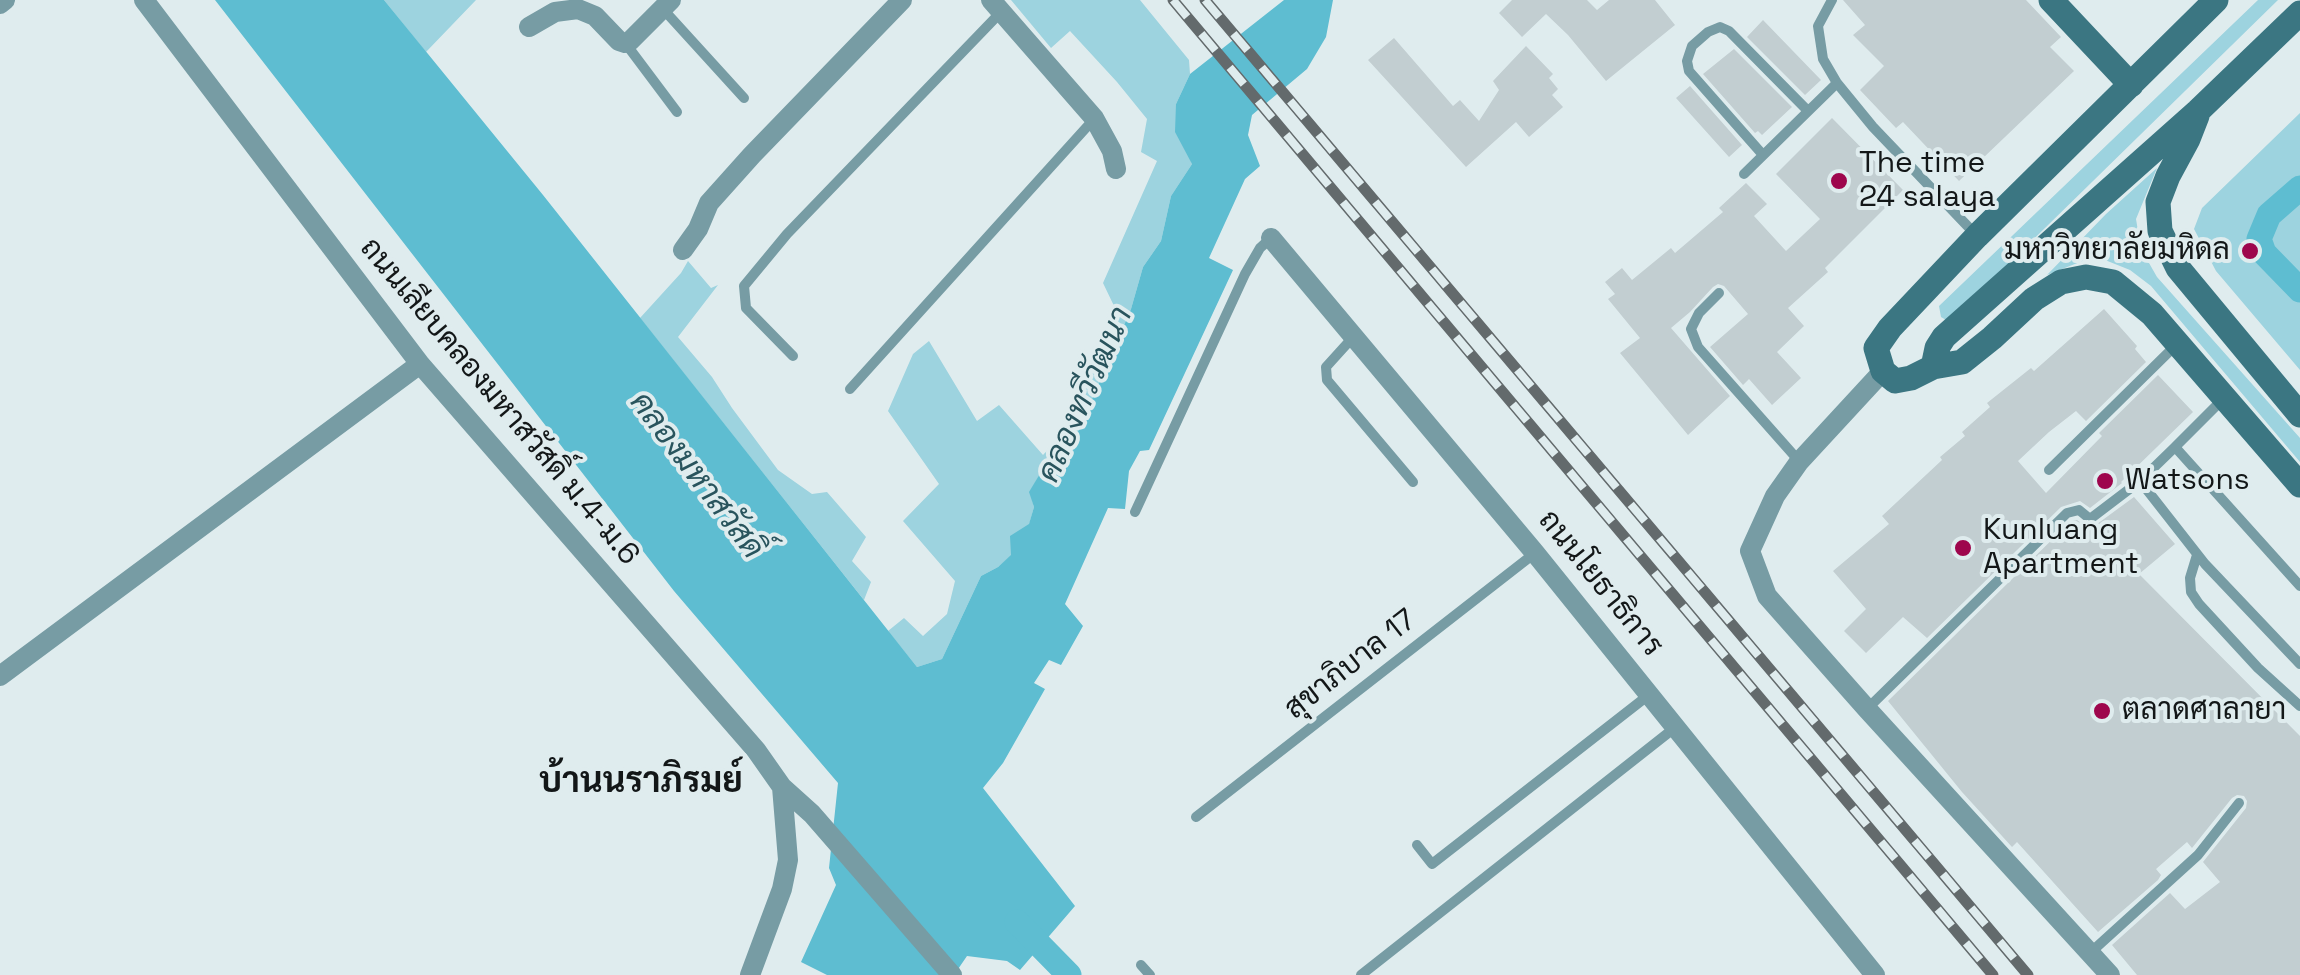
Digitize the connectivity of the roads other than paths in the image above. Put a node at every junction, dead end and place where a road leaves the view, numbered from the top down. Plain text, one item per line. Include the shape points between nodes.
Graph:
1 (144, 0) edge
2 (902, 0) edge
3 (1832, 0) edge
4 (2050, 0) edge
5 (2216, 0) edge
6 (666, 4) edge
7 (996, 6) edge
8 (2300, 13) edge
9 (529, 27) dead end
10 (625, 43) junction
11 (1837, 84) junction
12 (2131, 85) junction
13 (744, 98) dead end
14 (2198, 111) junction
15 (677, 112) dead end
16 (1808, 112) junction
17 (1094, 118) junction
18 (1763, 155) junction
19 (1116, 169) dead end
20 (1744, 174) dead end
21 (1977, 236) junction
22 (1272, 238) joint
23 (683, 250) dead end
24 (1719, 294) dead end
25 (1356, 336) junction
26 (2178, 343) junction
27 (793, 356) dead end
28 (420, 364) junction
29 (1933, 368) junction
30 (1883, 371) junction
31 (850, 389) dead end
32 (2224, 398) junction
33 (2300, 414) edge
34 (2176, 447) junction
35 (1800, 462) junction
36 (2049, 470) dead end
37 (2140, 481) junction
38 (1413, 482) dead end
39 (2300, 486) edge
40 (1135, 512) dead end
41 (1536, 553) junction
42 (2197, 555) junction
43 (2300, 586) edge
44 (2300, 664) edge
45 (0, 676) edge
46 (1651, 694) junction
47 (2300, 706) edge
48 (1867, 709) junction
49 (1677, 726) junction
50 (782, 787) junction
51 (2239, 803) dead end
52 (1196, 817) dead end
53 (1417, 845) dead end
54 (2089, 954) junction
55 (1141, 966) dead end
56 (947, 968) edge
57 (1870, 969) edge
58 (750, 975) edge
59 (1150, 975) edge
60 (1361, 975) edge
61 (1845, 975) edge
62 (2110, 975) edge

1 - 28 street, ถนนเลียบคลองมหาสวัสดิ์ ม.4-ม.6
2 - 23 street via 752,154 710,203
3 - 11 lane via 1818,26 1823,59
4 - 12 main road
5 - 12 main road
6 - 10 street
6 - 13 lane
7 - 17 street
7 - 27 lane via 744,286 746,308
8 - 14 main road
9 - 10 street via 554,12 578,10
10 - 15 lane
11 - 16 lane
11 - 21 lane
12 - 21 main road
14 - 29 main road via 1944,337
14 - 33 main road via 2158,202 2160,231 2178,268
16 - 18 lane
16 - 18 lane via 1729,30 1708,32 1692,46 1690,71
17 - 19 street
17 - 31 lane
18 - 20 lane
21 - 30 main road via 1876,348
22 - 25 street, ถนนโยธาธิการ
22 - 40 lane via 1246,274
24 - 35 lane via 1691,329 1698,348
25 - 38 lane via 1326,367 1328,380
25 - 41 street, ถนนโยธาธิการ
26 - 29 main road via 2113,282 2086,277 2061,282 2034,299 1962,362
26 - 32 main road
26 - 36 lane
28 - 45 street
28 - 50 street, ถนนเลียบคลองมหาสวัสดิ์ ม.4-ม.6
29 - 30 main road via 1894,381
30 - 35 street
32 - 34 lane
32 - 39 main road
34 - 37 lane
34 - 43 lane
35 - 48 street via 1775,496 1750,552 1768,596
37 - 42 lane
37 - 48 lane via 2090,519 2080,510 2067,513
41 - 46 street, ถนนโยธาธิการ
41 - 52 lane, สุขาภิบาล 17
42 - 44 lane
42 - 47 lane via 2190,578 2198,604
46 - 49 street, ถนนโยธาธิการ
46 - 53 lane via 1432,864
48 - 54 street
49 - 57 street, ถนนโยธาธิการ
49 - 60 lane
50 - 56 street, ถนนเลียบคลองมหาสวัสดิ์ ม.4-ม.6
50 - 58 street via 788,860
51 - 54 lane via 2198,855
54 - 62 street
55 - 59 lane
57 - 61 street

